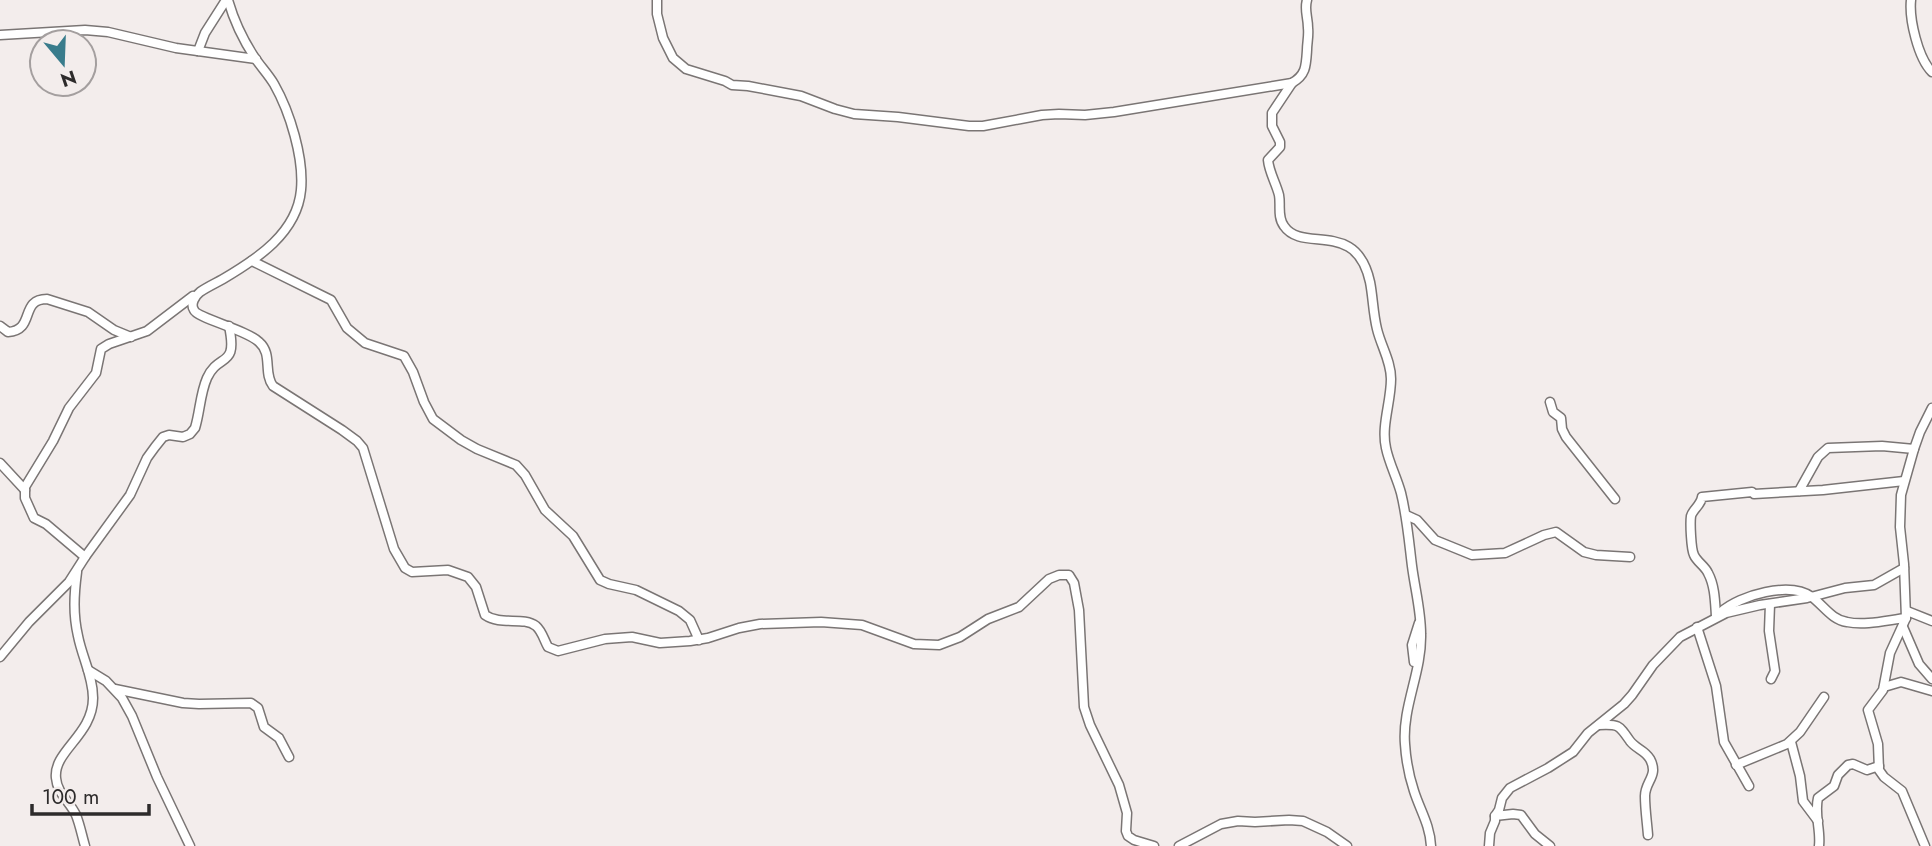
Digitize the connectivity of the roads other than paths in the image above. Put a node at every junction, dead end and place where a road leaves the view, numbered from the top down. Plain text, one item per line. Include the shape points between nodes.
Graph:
1 (227, 0) edge
2 (657, 0) edge
3 (1307, 0) edge
4 (1911, 0) edge
5 (0, 35) edge
6 (198, 51) junction
7 (256, 59) junction
8 (1932, 72) edge
9 (1292, 83) junction
10 (252, 261) junction
11 (198, 293) junction
12 (0, 326) edge
13 (229, 326) junction
14 (131, 337) junction
15 (1550, 402) dead end
16 (1932, 408) edge
17 (1913, 449) junction
18 (0, 463) edge
19 (1904, 481) junction
20 (25, 490) junction
21 (1799, 491) junction
22 (1615, 499) dead end
23 (1406, 515) junction
24 (85, 557) junction
25 (1630, 557) dead end
26 (1904, 568) junction
27 (78, 569) junction
28 (1812, 597) junction
29 (1770, 604) junction
30 (1907, 615) junction
31 (1716, 617) junction
32 (1932, 621) edge
33 (1697, 627) junction
34 (1903, 627) junction
35 (699, 640) junction
36 (0, 657) edge
37 (88, 670) junction
38 (1771, 679) dead end
39 (1932, 679) edge
40 (1884, 687) junction
41 (115, 689) junction
42 (1932, 691) edge
43 (1824, 696) dead end
44 (1624, 704) junction
45 (1598, 725) junction
46 (1617, 725) junction
47 (1791, 742) junction
48 (289, 757) dead end
49 (1736, 765) junction
50 (1879, 766) junction
51 (1749, 786) dead end
52 (1495, 816) junction
53 (1818, 821) junction
54 (82, 834) junction
55 (1648, 835) dead end
56 (78, 846) edge
57 (85, 846) edge
58 (190, 846) edge
59 (1154, 846) edge
60 (1180, 846) edge
61 (1347, 846) edge
62 (1431, 846) edge
63 (1489, 846) edge
64 (1550, 846) edge
65 (1819, 846) edge
66 (1925, 846) edge

1 - 6 street
1 - 7 street
2 - 9 street via 663,38 673,58 686,69 732,85 801,96 854,114 984,126 1042,115 1114,112
3 - 9 street via 1307,64 1300,79
4 - 8 street via 1918,44
5 - 6 street via 85,30
6 - 7 street
7 - 10 street via 280,96 301,161 301,183 298,205 284,232
9 - 23 street via 1271,120 1280,142 1268,160 1279,214 1292,233 1340,242 1364,265 1391,377 1385,447
10 - 11 street
10 - 35 street via 331,300 346,328 365,343 404,356 433,419 469,445 516,465 545,510 573,536 600,580 636,590 679,611 690,620
11 - 13 street via 192,303 197,315
11 - 14 street via 147,331
12 - 14 street via 8,332 19,329 30,306 47,299 88,312
13 - 24 street via 230,354 208,374 195,428 183,437 163,437 143,466 131,495
13 - 35 street via 260,342 273,386 363,448 394,549 408,571 459,572 476,587 485,615 532,624 552,650 621,638
14 - 20 street via 101,349 96,373 69,408
15 - 22 street via 1566,437
16 - 17 street
17 - 19 street
17 - 21 street via 1828,447
18 - 20 street
19 - 21 street
19 - 26 street via 1900,527
20 - 24 street via 34,518
21 - 31 street via 1702,498 1691,515 1692,546 1709,575
23 - 25 street via 1435,540 1469,555 1506,553 1556,532 1591,554
23 - 62 street via 1421,645 1405,721 1405,748
24 - 27 street
26 - 28 street via 1874,585
26 - 30 street
27 - 36 street
27 - 37 street via 74,613
28 - 29 street
28 - 30 street via 1846,622
28 - 31 street via 1787,590 1751,595
29 - 31 street
29 - 38 street via 1775,671
30 - 32 street
30 - 34 street
31 - 33 street
33 - 44 street via 1674,641
33 - 49 street via 1716,685 1724,742
34 - 39 street via 1919,664
34 - 40 street via 1890,653
35 - 59 street via 749,626 821,622 862,625 914,644 939,645 1018,607 1049,579 1069,576 1079,610 1084,708 1119,785 1127,813 1126,831 1134,840
37 - 41 street
37 - 54 street via 91,716 63,755 55,775
40 - 42 street via 1901,682
40 - 50 street via 1868,710
41 - 48 street via 183,703 251,703
41 - 58 street via 132,716
43 - 47 street
44 - 45 street
44 - 46 street
45 - 46 street
45 - 52 street via 1569,755 1510,789
46 - 55 street via 1653,766 1645,794
47 - 49 street
47 - 53 street via 1803,801
49 - 51 street
50 - 53 street via 1867,770 1846,766 1834,786 1818,798
50 - 66 street via 1884,777 1902,791
52 - 63 street
52 - 64 street via 1521,815
53 - 65 street
54 - 56 street
54 - 57 street
60 - 61 street via 1221,824 1289,820 1303,821

